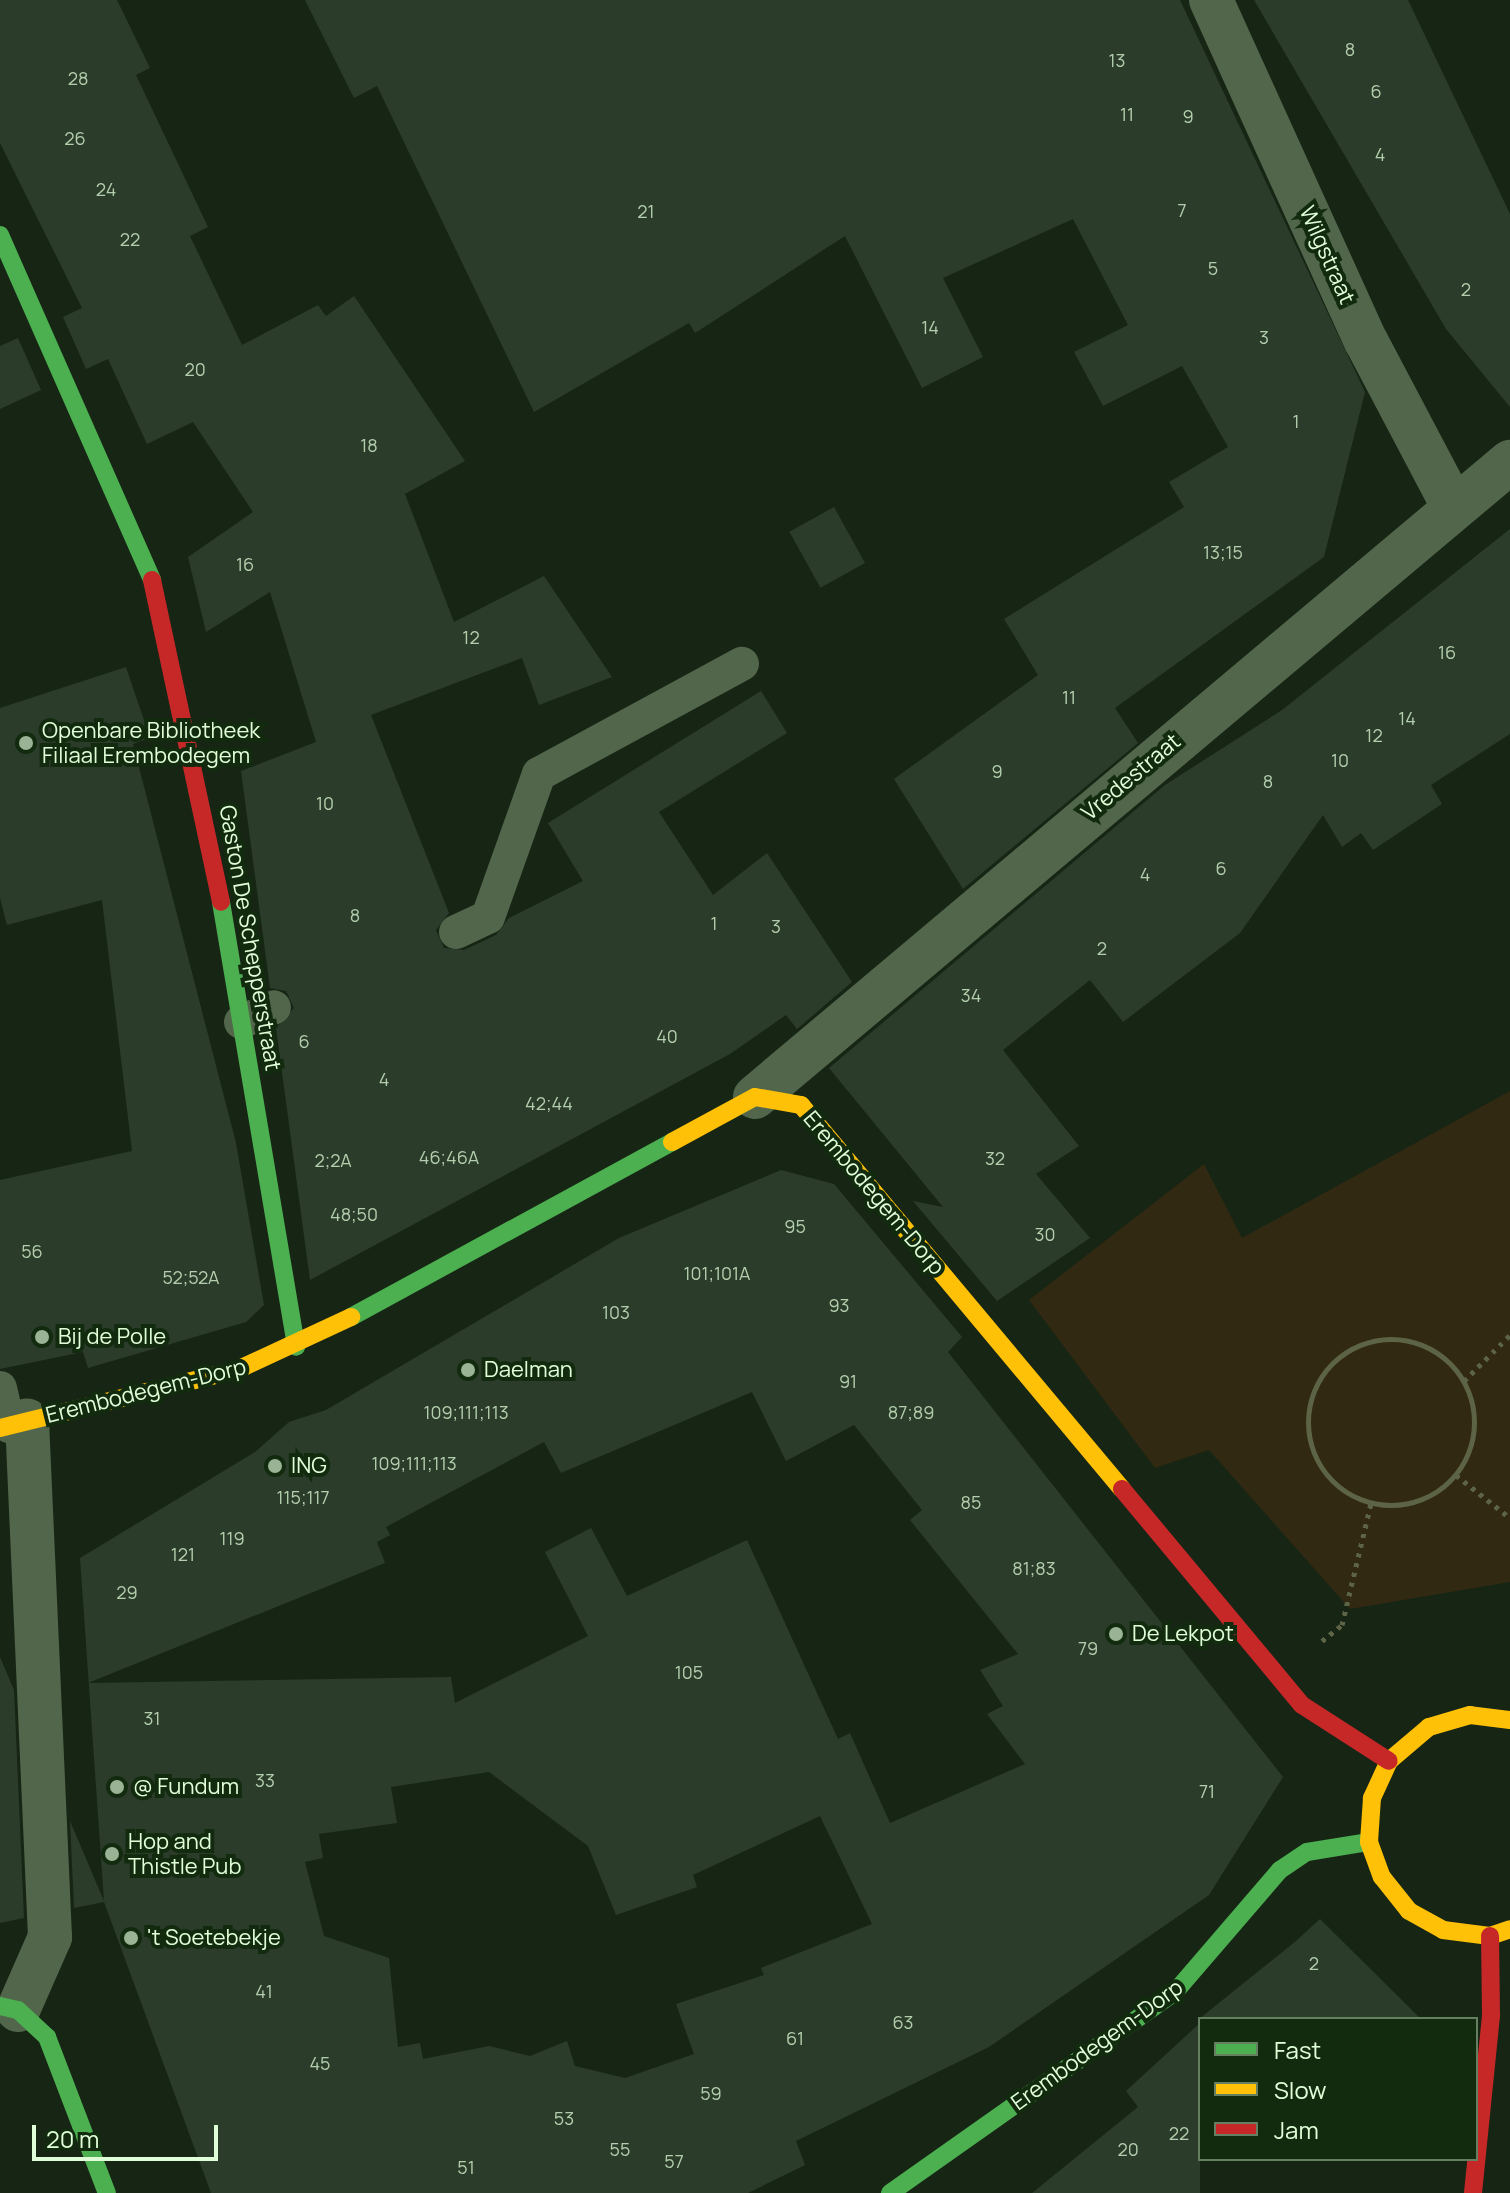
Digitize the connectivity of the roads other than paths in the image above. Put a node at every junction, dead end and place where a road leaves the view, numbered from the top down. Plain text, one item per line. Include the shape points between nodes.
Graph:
1 (1211, 0) edge
2 (0, 235) edge
3 (1510, 462) edge
4 (1452, 504) junction
5 (742, 664) dead end
6 (456, 932) dead end
7 (274, 1007) dead end
8 (241, 1022) junction
9 (755, 1097) junction
10 (296, 1347) junction
11 (9, 1416) edge
12 (1510, 1720) edge
13 (1389, 1761) junction
14 (1369, 1842) junction
15 (1510, 1929) edge
16 (1490, 1936) junction
17 (9, 2008) edge
18 (1478, 2144) edge
19 (1476, 2161) edge
20 (107, 2193) edge
21 (890, 2193) edge
22 (1473, 2193) edge

1 - 4 street, Wilgstraat via 1366,341
2 - 8 street, Gaston De Schepperstraat via 161,600
3 - 4 street, Vredestraat
4 - 9 street, Vredestraat
5 - 6 lane via 539,774 488,917
7 - 8 lane
8 - 10 street, Gaston De Schepperstraat
9 - 10 street, Erembodegem-Dorp
9 - 13 street, Erembodegem-Dorp via 801,1105 1279,1677 1354,1746
10 - 11 street, Erembodegem-Dorp via 237,1370
11 - 17 street, Erembodegem-Dorp via 50,1937
12 - 13 street via 1470,1715 1429,1727
13 - 14 street via 1372,1798
14 - 16 street via 1382,1877 1409,1911 1443,1930
14 - 21 street, Erembodegem-Dorp via 1307,1852 1280,1870 1175,1992
15 - 16 street
16 - 18 street via 1491,2015
17 - 20 street, Erembodegem-Dorp via 47,2037
19 - 22 street

